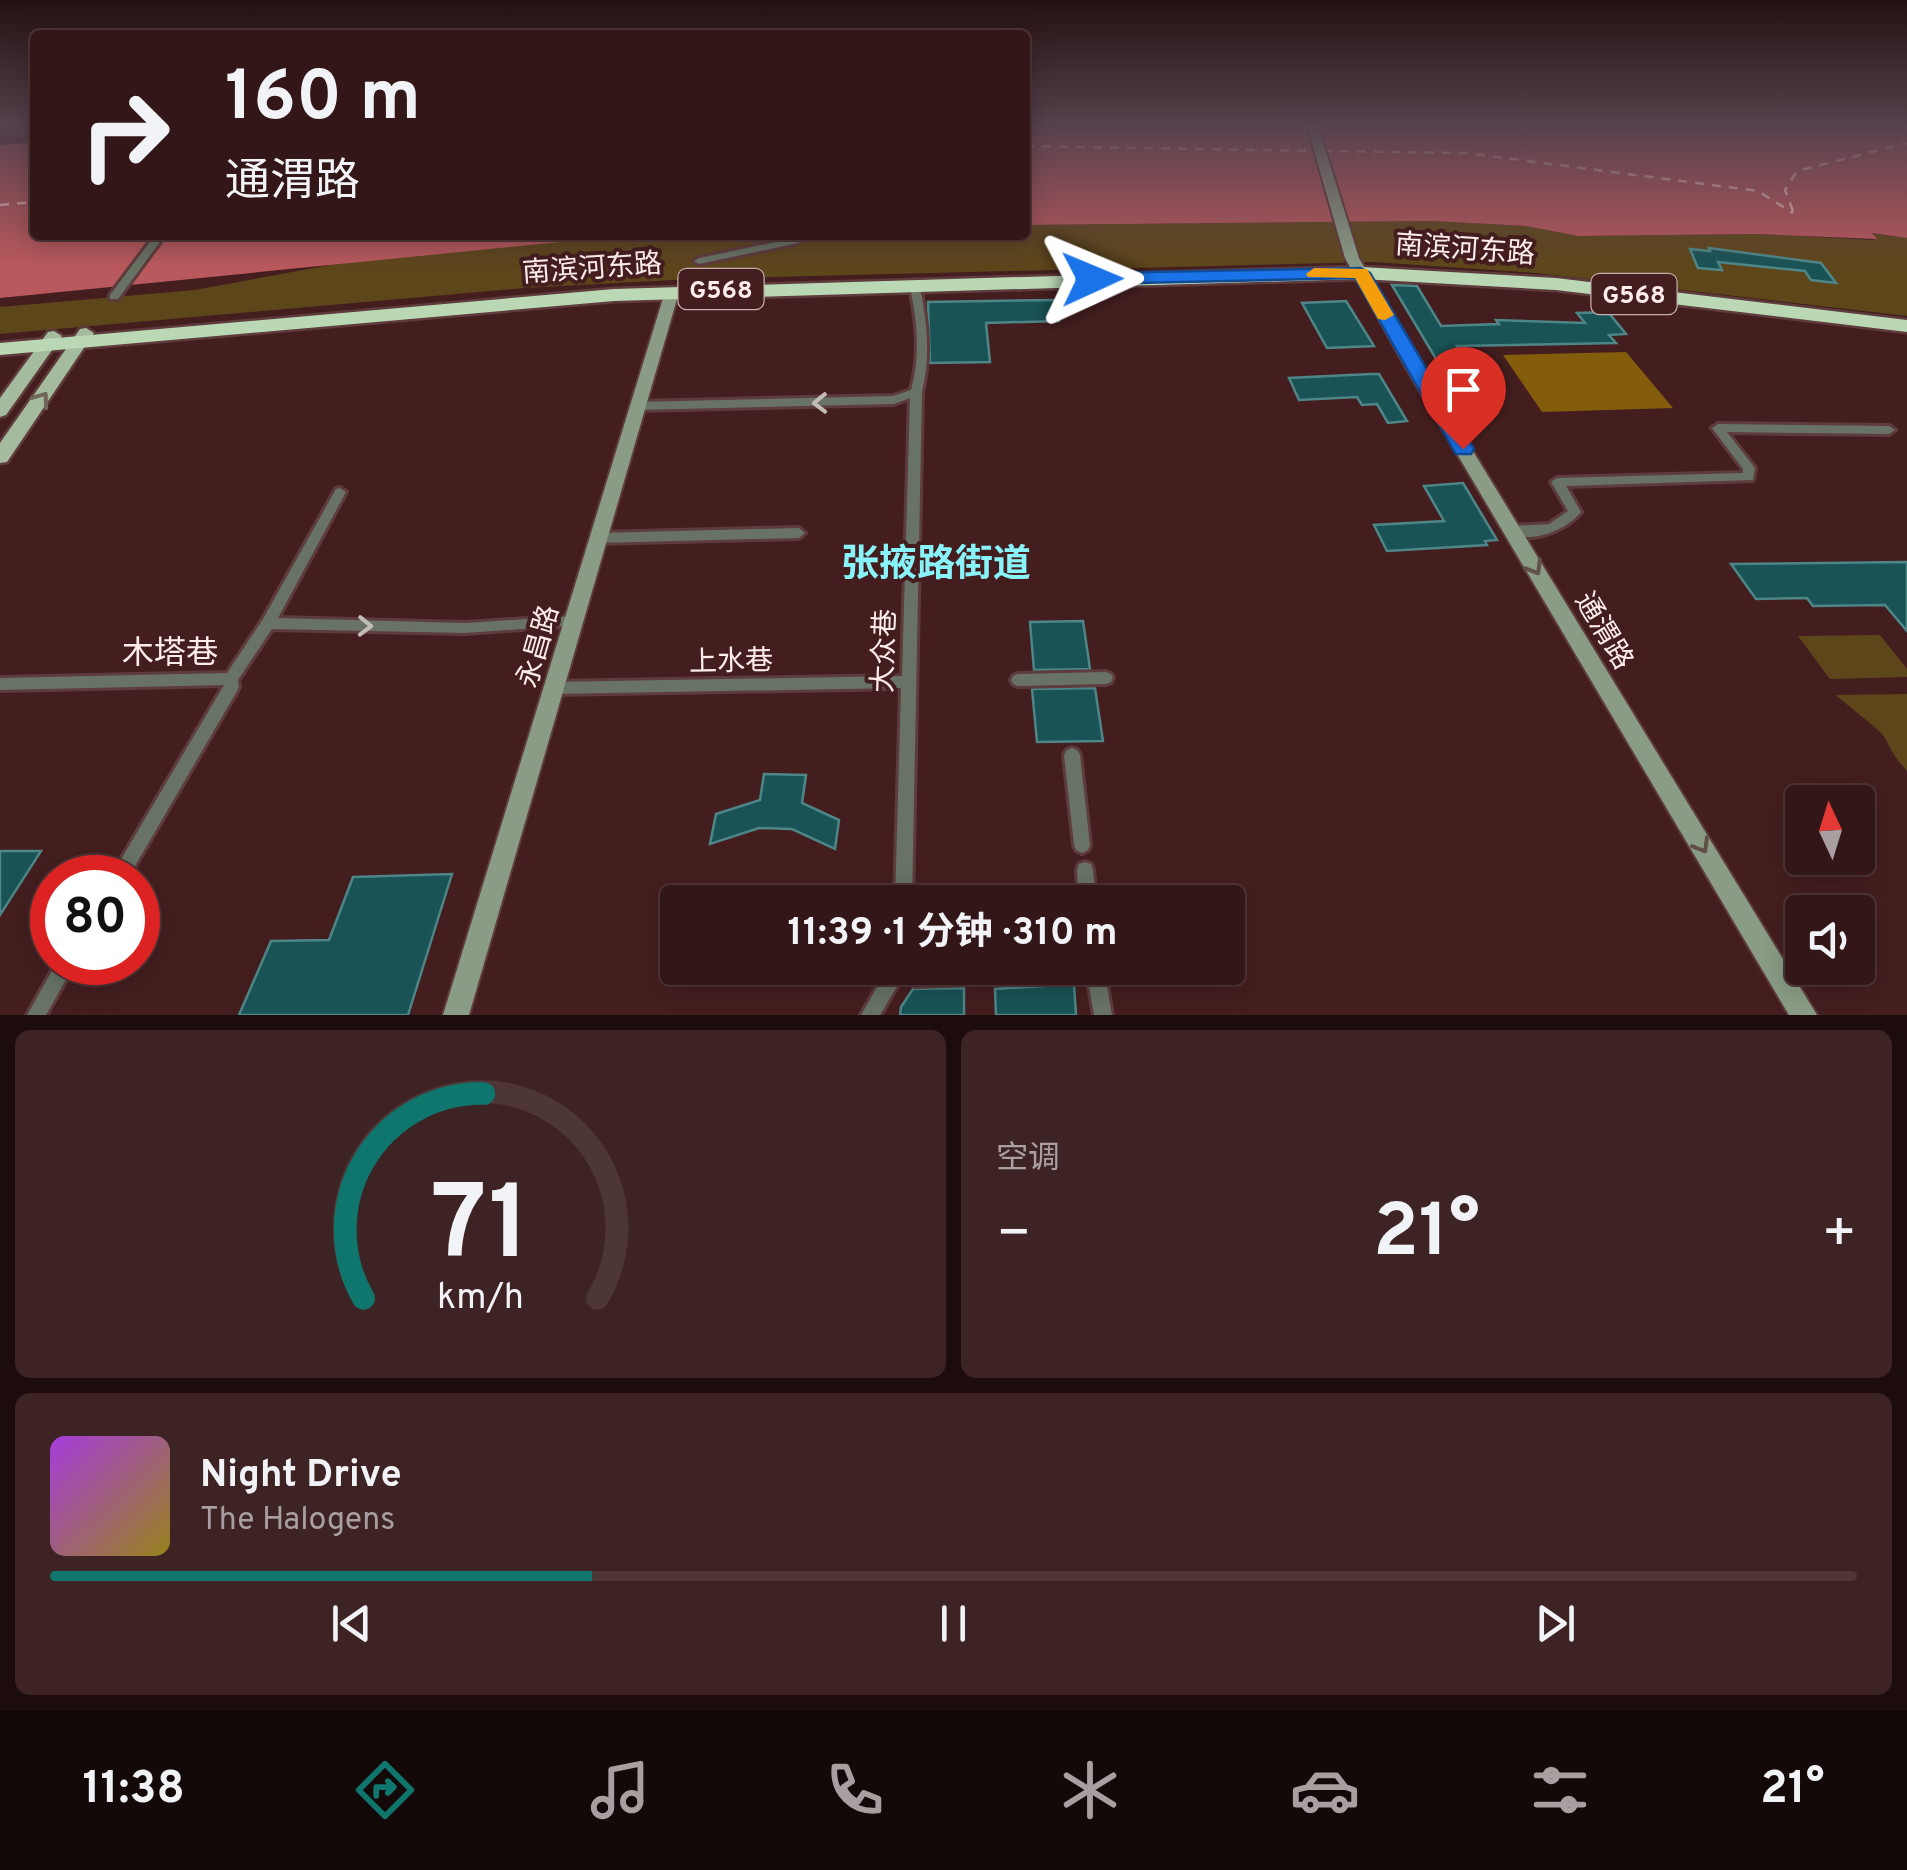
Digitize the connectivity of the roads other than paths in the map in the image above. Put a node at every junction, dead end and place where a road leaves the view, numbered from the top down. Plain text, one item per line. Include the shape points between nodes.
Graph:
1 (1327, 173) edge
2 (156, 240) edge
3 (795, 241) dead end
4 (698, 261) dead end
5 (1357, 266) junction
6 (914, 283) junction
7 (672, 292) junction
8 (114, 297) dead end
9 (1907, 324) edge
10 (84, 337) junction
11 (0, 340) edge
12 (52, 340) junction
13 (0, 348) edge
14 (916, 392) junction
15 (637, 406) junction
16 (0, 411) edge
17 (1890, 430) dead end
18 (0, 456) edge
19 (340, 492) dead end
20 (1512, 531) junction
21 (799, 532) dead end
22 (598, 538) junction
23 (572, 620) junction
24 (268, 624) junction
25 (1106, 678) dead end
26 (232, 679) junction
27 (1018, 680) dead end
28 (910, 682) junction
29 (0, 684) edge
30 (554, 688) junction
31 (1072, 755) dead end
32 (1082, 846) dead end
33 (132, 855) edge
34 (1085, 870) dead end
35 (903, 885) edge
36 (1086, 885) edge
37 (54, 985) edge
38 (890, 985) edge
39 (1098, 985) edge
40 (36, 1015) edge
41 (456, 1015) edge
42 (870, 1015) edge
43 (1102, 1015) edge
44 (1804, 1015) edge

1 - 5 street, 通渭路
2 - 8 street
3 - 4 street
5 - 6 highway, 南滨河东路 / G568
5 - 9 highway, 南滨河东路 / G568
5 - 10 highway, 南滨河东路 / G568 via 660,286
5 - 20 street, 通渭路
6 - 7 highway, 南滨河东路 / G568
6 - 14 street, 大众巷 via 921,314
7 - 10 highway, 南滨河东路 / G568
7 - 15 street, 永昌路
10 - 12 highway, 南滨河东路 / G568
18 -> 10 main road
11 - 12 highway, 南滨河东路 / G568
12 - 13 highway, 南滨河东路 / G568
12 - 16 main road
14 -> 15 street via 894,400
14 - 28 street, 大众巷
15 - 22 street, 永昌路
17 - 20 street via 1718,428 1749,468 1748,477 1557,482 1575,512 1551,531
19 - 24 street
20 -> 44 street, 通渭路
21 - 22 street
22 - 23 street, 永昌路
24 -> 23 street via 465,628
23 - 30 street, 永昌路
24 - 26 street
25 - 27 street
26 - 29 street, 木塔巷
26 - 33 street, 木塔巷
28 - 30 street, 上水巷
28 - 35 street, 大众巷
30 - 41 street, 永昌路
31 - 32 street
34 - 36 street
37 - 40 street
38 - 42 street
39 - 43 street

